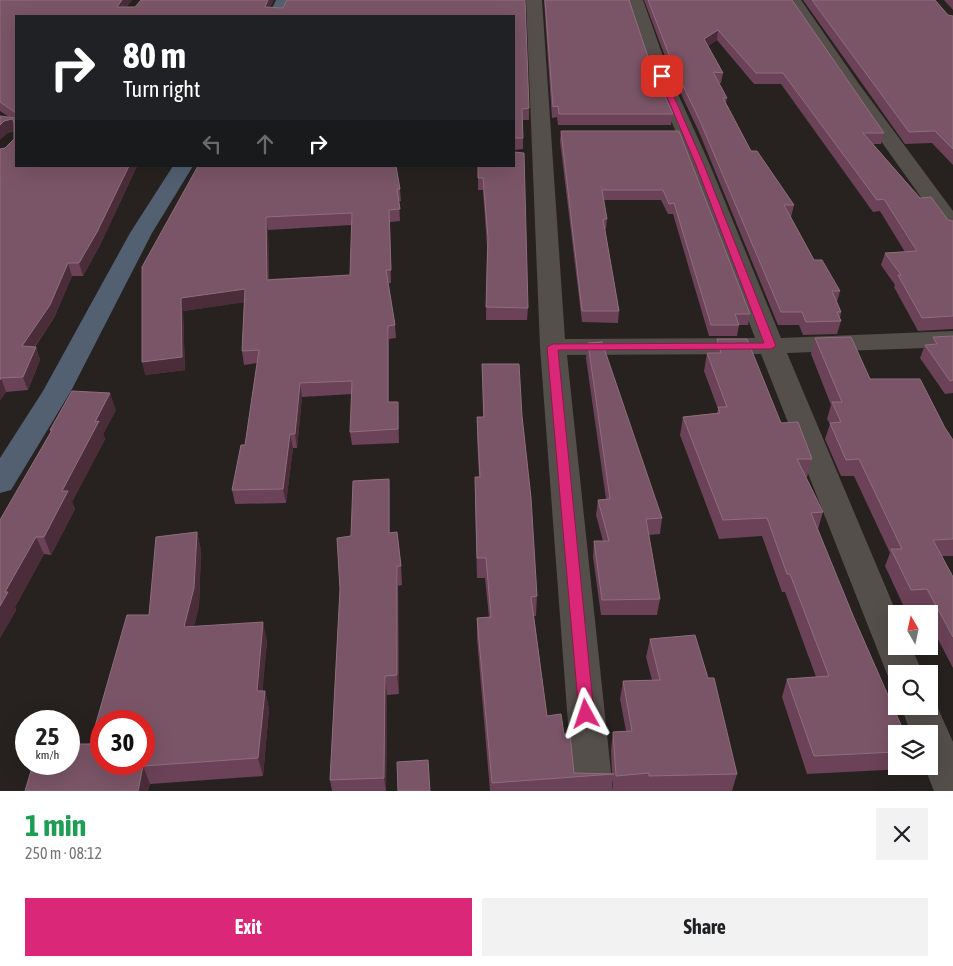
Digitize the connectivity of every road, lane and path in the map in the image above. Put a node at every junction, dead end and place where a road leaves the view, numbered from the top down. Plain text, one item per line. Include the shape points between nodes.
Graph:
1 (284, 0) edge
2 (534, 0) edge
3 (635, 0) edge
4 (793, 0) edge
5 (276, 15) edge
6 (182, 167) edge
7 (953, 226) edge
8 (953, 339) edge
9 (771, 346) junction
10 (553, 347) junction
11 (8, 457) edge
12 (0, 482) edge
13 (901, 665) edge
14 (923, 715) edge
15 (953, 788) edge
16 (594, 791) edge

1 - 5 street
2 - 10 street
3 - 9 street via 662,76 677,133
4 - 7 street via 852,88
6 - 11 street via 141,233 57,391
8 - 9 street
9 - 10 street
9 - 13 street
10 - 16 street
11 - 12 street
14 - 15 street

